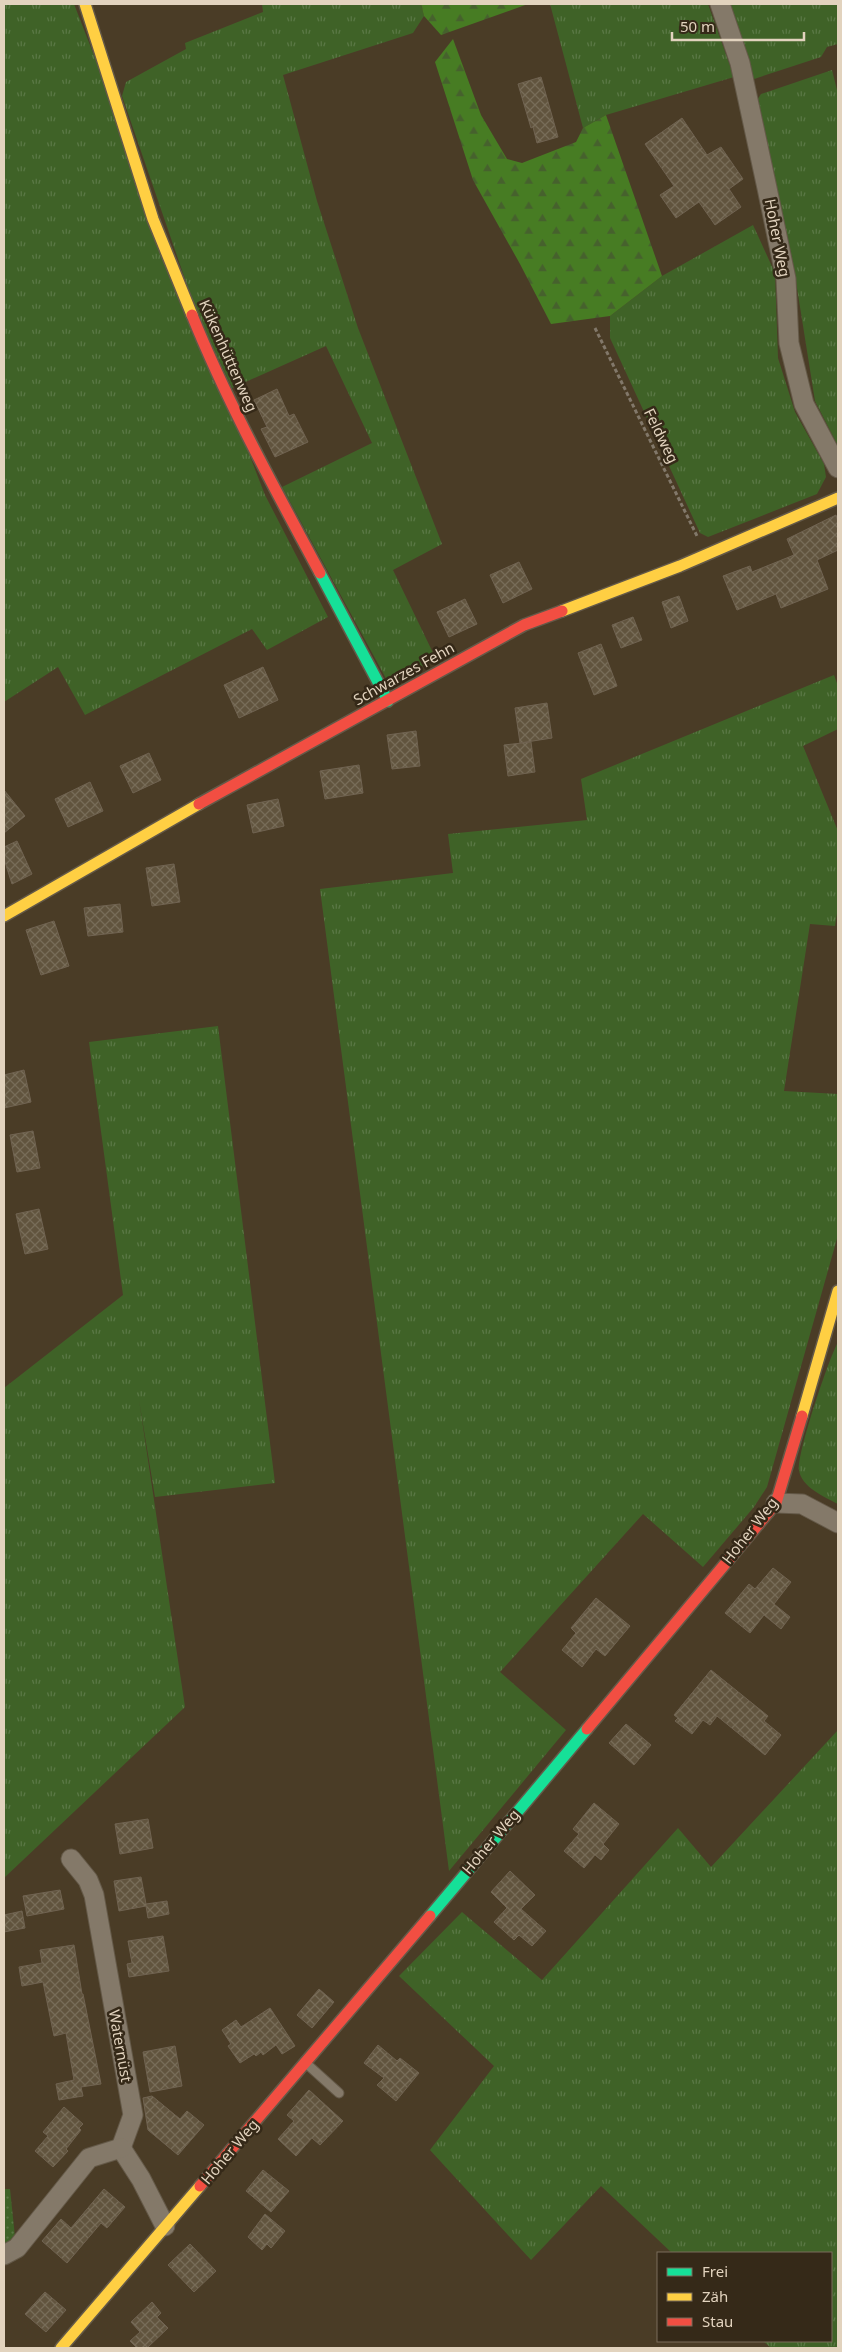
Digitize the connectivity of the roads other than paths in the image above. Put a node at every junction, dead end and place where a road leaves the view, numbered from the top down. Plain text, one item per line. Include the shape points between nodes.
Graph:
1 (85, 4) edge
2 (720, 4) edge
3 (838, 468) edge
4 (838, 498) edge
5 (388, 701) junction
6 (4, 916) edge
7 (838, 1291) edge
8 (776, 1503) junction
9 (838, 1523) edge
10 (71, 1859) dead end
11 (306, 2063) junction
12 (339, 2093) dead end
13 (121, 2148) junction
14 (165, 2226) junction
15 (4, 2255) edge
16 (61, 2348) edge

1 - 5 street, Kükenhüttenweg via 153,219 205,346 263,468
2 - 3 street, Hoher Weg via 740,63 767,188 786,279 789,344 804,404
4 - 5 street, Schwarzes Fehn via 707,555 524,624
5 - 6 street, Schwarzes Fehn via 209,798
7 - 8 street, Hoher Weg
8 - 9 street via 802,1504
8 - 11 street, Hoher Weg
10 - 13 street, Waternüst via 88,1880 94,1896 133,2115
11 - 12 lane
11 - 14 street, Hoher Weg
13 - 14 street
13 - 15 street via 89,2158 17,2248
14 - 16 street, Hoher Weg

